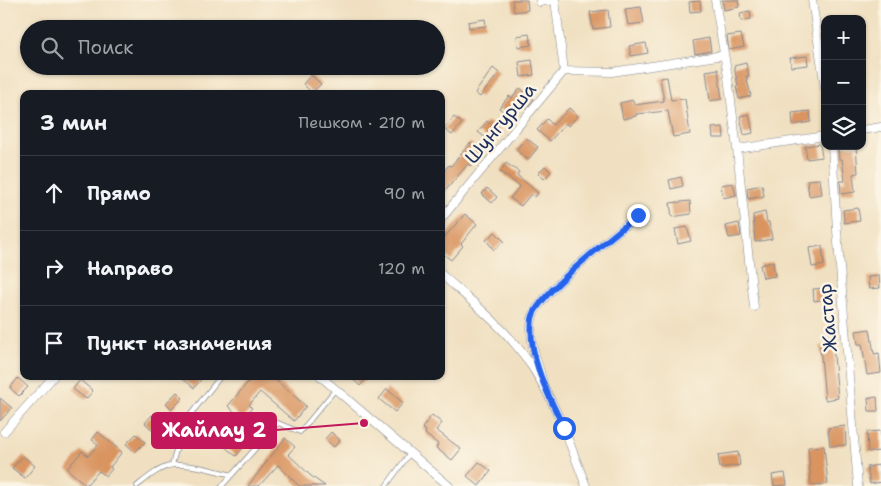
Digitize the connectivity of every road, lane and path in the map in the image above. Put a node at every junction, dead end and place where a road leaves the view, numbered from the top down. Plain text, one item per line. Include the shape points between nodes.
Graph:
1 (555, 0) edge
2 (715, 0) edge
3 (812, 0) edge
4 (540, 1) edge
5 (724, 55) junction
6 (821, 61) edge
7 (564, 71) junction
8 (881, 127) edge
9 (866, 129) edge
10 (821, 137) edge
11 (737, 149) junction
12 (832, 150) edge
13 (445, 213) edge
14 (638, 215) dead end
15 (445, 278) edge
16 (754, 307) dead end
17 (50, 380) edge
18 (218, 380) edge
19 (324, 380) edge
20 (545, 388) junction
21 (335, 390) junction
22 (4, 432) dead end
23 (410, 453) junction
24 (172, 465) junction
25 (232, 475) junction
26 (137, 486) edge
27 (222, 486) edge
28 (386, 486) edge
29 (449, 486) edge
30 (586, 486) edge
31 (858, 486) edge

1 - 4 street
1 - 7 street
2 - 5 street
3 - 6 street
5 - 7 street via 612,72
5 - 11 street
7 - 13 street, Шунгурша
8 - 9 street
10 - 11 street
11 - 16 street
12 - 31 street, Жастар
14 - 20 street via 568,274 536,307 532,317 534,350
15 - 20 street via 506,334
17 - 22 street
18 - 24 lane via 183,424
19 - 21 street
20 - 30 street
21 - 23 street
21 - 25 lane via 300,432 278,423
23 - 28 lane
23 - 29 street
24 - 25 lane
24 - 26 lane via 150,475
25 - 27 lane

